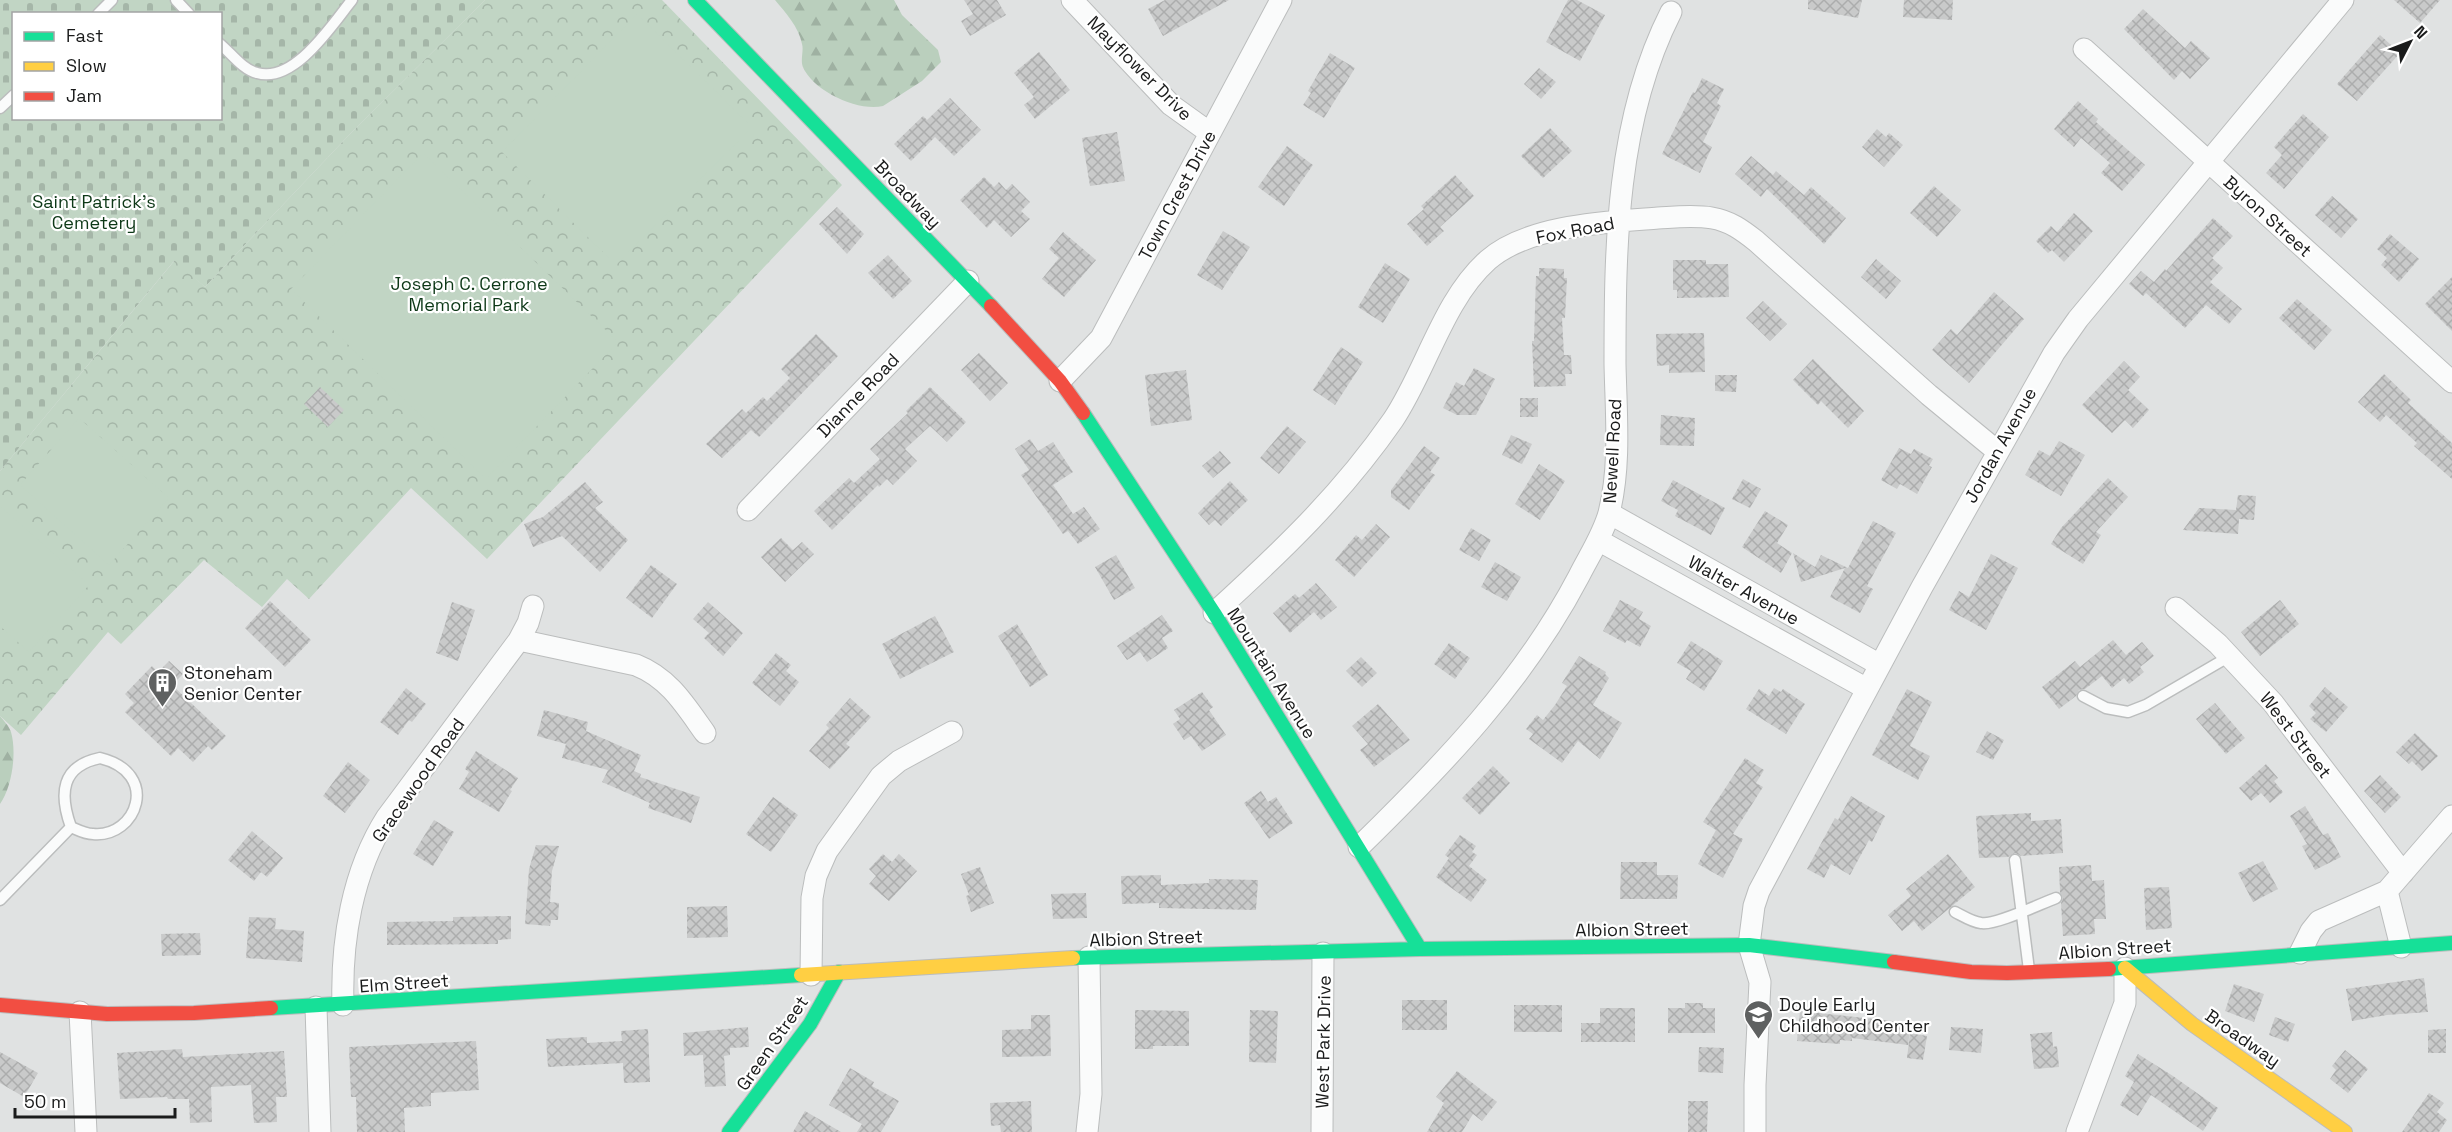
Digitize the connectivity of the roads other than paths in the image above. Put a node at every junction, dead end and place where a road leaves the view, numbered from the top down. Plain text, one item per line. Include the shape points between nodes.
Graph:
1 (112, 0) edge
2 (176, 0) edge
3 (352, 0) edge
4 (694, 0) edge
5 (1072, 0) edge
6 (1281, 0) edge
7 (2343, 0) edge
8 (100, 12) edge
9 (187, 12) edge
10 (1671, 12) dead end
11 (222, 46) edge
12 (2084, 49) dead end
13 (12, 96) edge
14 (0, 108) edge
15 (1210, 133) junction
16 (2208, 162) junction
17 (1618, 221) junction
18 (968, 281) junction
19 (1060, 381) junction
20 (2452, 382) edge
21 (1088, 420) joint
22 (1997, 451) junction
23 (748, 510) dead end
24 (1609, 513) junction
25 (1598, 540) junction
26 (533, 606) dead end
27 (2176, 608) dead end
28 (1214, 613) junction
29 (519, 640) junction
30 (2230, 656) junction
31 (1880, 665) junction
32 (1867, 689) junction
33 (2084, 696) dead end
34 (952, 732) dead end
35 (705, 733) dead end
36 (2452, 816) edge
37 (71, 826) junction
38 (1359, 847) junction
39 (2016, 860) dead end
40 (2403, 873) junction
41 (2387, 891) junction
42 (2056, 898) dead end
43 (0, 900) edge
44 (2022, 910) junction
45 (1955, 912) dead end
46 (2452, 943) edge
47 (1749, 945) junction
48 (2401, 946) junction
49 (1420, 949) junction
50 (1323, 952) junction
51 (2300, 953) junction
52 (1089, 957) junction
53 (2125, 968) junction
54 (839, 972) junction
55 (2030, 972) junction
56 (811, 975) junction
57 (0, 1005) edge
58 (343, 1005) junction
59 (316, 1007) junction
60 (80, 1012) junction
61 (86, 1132) edge
62 (320, 1132) edge
63 (729, 1132) edge
64 (1088, 1132) edge
65 (1322, 1132) edge
66 (1755, 1132) edge
67 (2077, 1132) edge
68 (2345, 1132) edge

1 - 8 lane
2 - 9 lane
3 - 11 lane via 298,62 280,73 250,71
4 - 18 main road, Broadway
5 - 15 street, Mayflower Drive via 1172,105
6 - 15 street, Town Crest Drive
7 - 16 street, Jordan Avenue
10 - 17 street, Newell Road via 1652,52 1636,109
12 - 16 street, Byron Street
13 - 14 lane
15 - 19 street, Town Crest Drive via 1101,338
16 - 20 street, Byron Street
16 - 22 street, Jordan Avenue via 2078,319 2037,379
17 - 22 street, Fox Road via 1695,216 1733,224
17 - 24 street, Newell Road via 1616,443
17 - 28 street, Fox Road via 1537,236 1506,247 1489,259 1454,304 1404,401 1359,465 1287,547
18 - 19 main road, Broadway
18 - 23 street, Dianne Road
19 - 21 main road, Broadway
21 - 28 main road, Mountain Avenue
22 - 31 street, Jordan Avenue
24 - 25 street, Newell Road
24 - 31 street, Walter Avenue
25 - 32 street, Walter Avenue
25 - 38 street, Newell Road via 1546,635 1500,696 1418,789
26 - 29 street, Gracewood Road
27 - 30 street, West Street
28 - 38 main road, Mountain Avenue
29 - 35 street via 649,670 670,686
29 - 58 street, Gracewood Road via 374,840 360,874 348,928 342,974
30 - 33 lane via 2128,712 2106,708
30 - 40 street, West Street via 2272,703
31 - 32 street, Jordan Avenue
32 - 47 street, Jordan Avenue via 1759,891
34 - 56 street via 899,760 885,772 827,851 812,898
36 - 40 street
37 - 37 lane via 94,835 118,828 135,808 138,798 136,783 127,771 100,758 74,771 64,795
37 - 43 lane
38 - 49 main road, Mountain Avenue
39 - 44 lane
40 - 41 street
41 - 48 street
41 - 51 street via 2319,921
42 - 44 lane
44 - 45 lane via 1982,924
44 - 55 lane
46 - 48 main road, Albion Street
47 - 49 main road, Albion Street
47 - 55 main road, Albion Street via 1971,972
47 - 66 street via 1760,982
48 - 51 main road, Albion Street
49 - 50 main road, Albion Street
50 - 52 main road, Albion Street
50 - 65 street, West Park Drive
51 - 53 main road, Albion Street
52 - 54 main road, Albion Street
52 - 64 street
53 - 55 main road, Albion Street
53 - 67 street via 2125,1003
53 - 68 main road, Broadway via 2192,1024
54 - 56 main road, Albion Street
54 - 63 main road, Green Street via 810,1024
56 - 58 main road, Elm Street
57 - 60 main road, Elm Street
58 - 59 main road, Elm Street
59 - 60 main road, Elm Street via 135,1015
59 - 62 street
60 - 61 street

